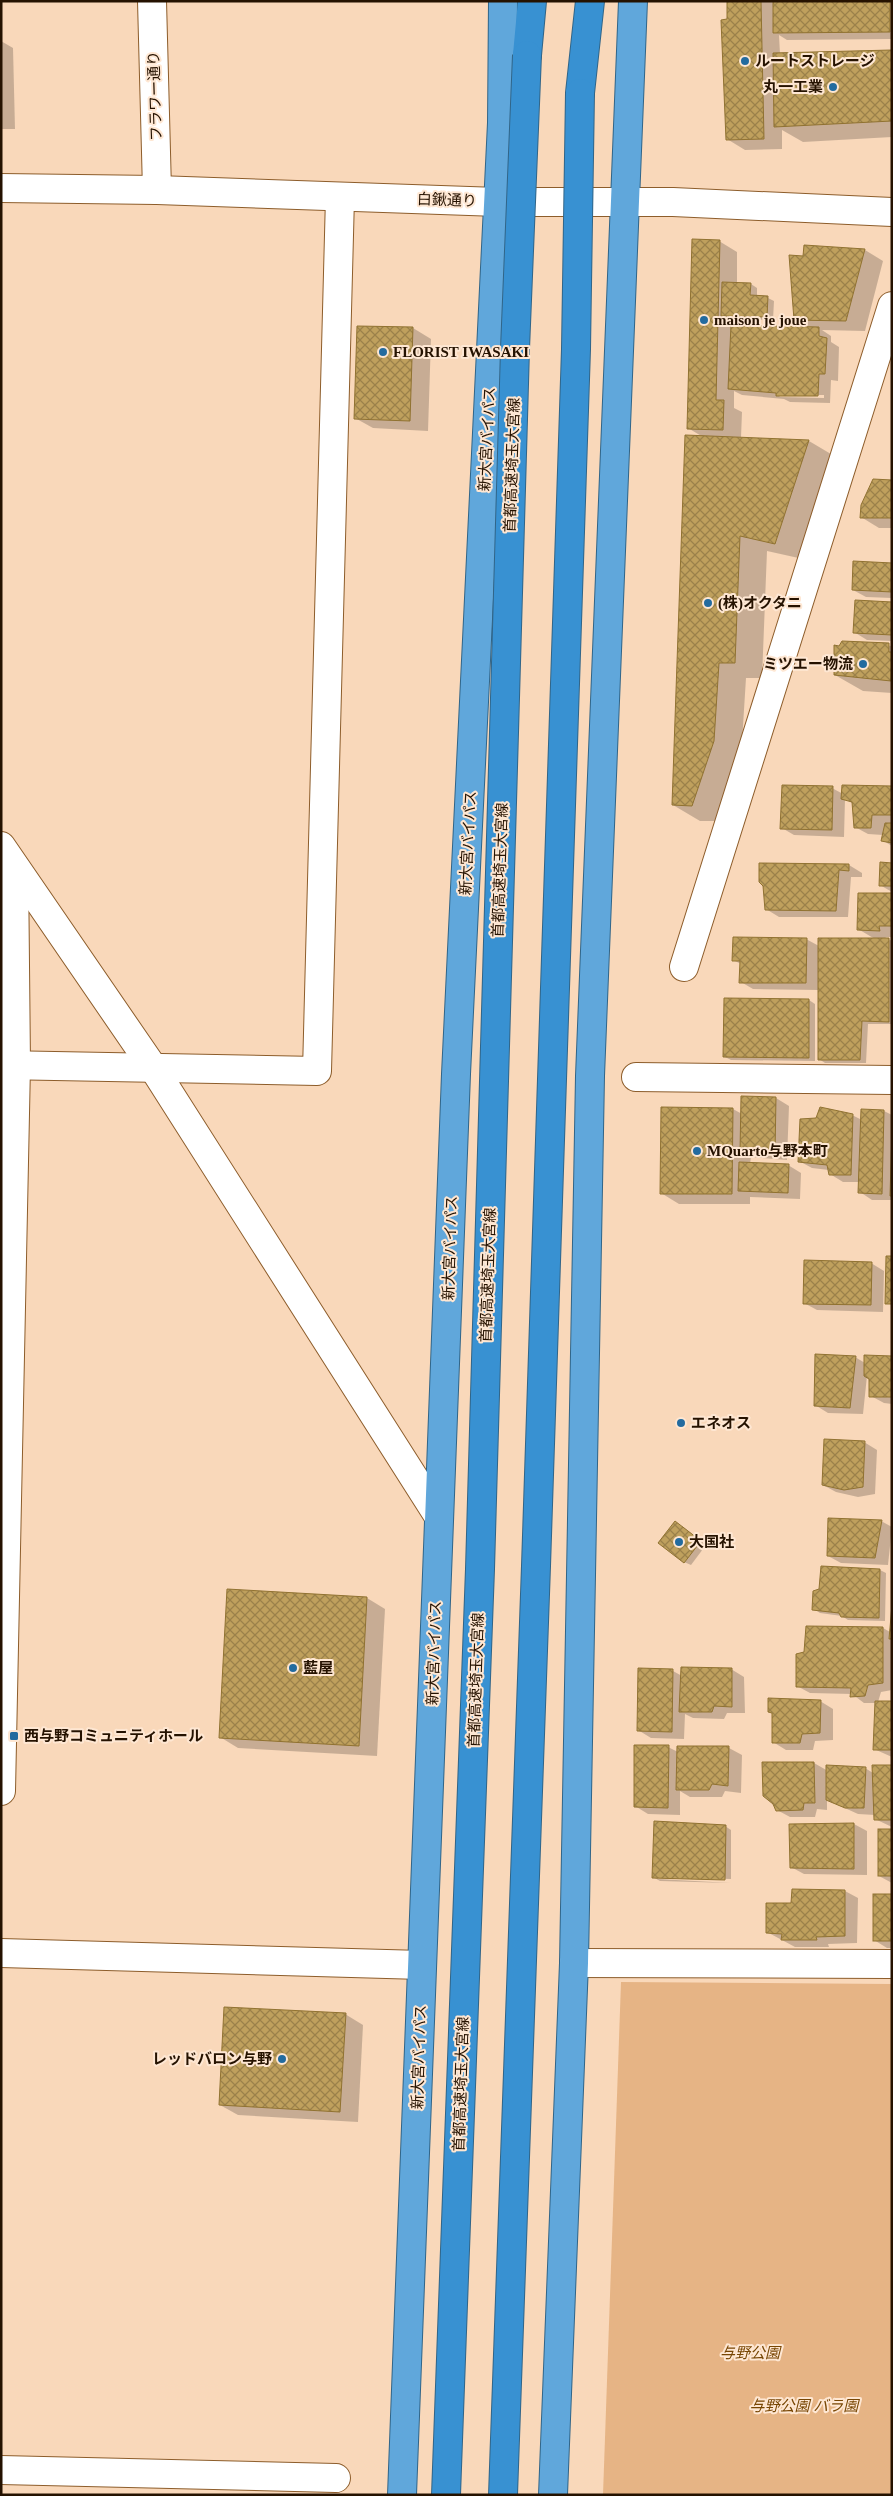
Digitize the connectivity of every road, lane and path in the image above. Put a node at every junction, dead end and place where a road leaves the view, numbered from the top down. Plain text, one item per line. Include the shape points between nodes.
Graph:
1 (152, 1) edge
2 (504, 1) edge
3 (526, 1) edge
4 (532, 1) edge
5 (581, 1) edge
6 (590, 1) edge
7 (633, 1) edge
8 (527, 55) junction
9 (580, 93) junction
10 (1, 188) edge
11 (157, 190) junction
12 (340, 197) junction
13 (498, 202) junction
14 (625, 204) junction
15 (892, 212) edge
16 (892, 306) edge
17 (8, 856) edge
18 (684, 967) dead end
19 (9, 1065) edge
20 (154, 1069) junction
21 (636, 1077) dead end
22 (892, 1080) edge
23 (439, 1517) junction
24 (1, 1792) edge
25 (1, 1953) edge
26 (574, 1963) junction
27 (892, 1964) edge
28 (422, 1965) junction
29 (1, 2470) edge
30 (336, 2478) dead end
31 (402, 2495) edge
32 (446, 2495) edge
33 (503, 2495) edge
34 (553, 2495) edge

1 - 11 street, フラワー通り
2 - 13 highway, 新大宮バイパス
3 - 8 highway
4 - 8 highway
5 - 9 highway
6 - 9 highway
7 - 14 highway
8 - 32 highway, 首都高速埼玉大宮線, bridge via 480,1559
9 - 33 highway, bridge via 575,359 537,1556
10 - 11 street, 白鍬通り
11 - 12 street, 白鍬通り
12 - 13 street, 白鍬通り
12 - 20 street via 317,1071
13 - 14 street, 白鍬通り
13 - 23 highway, 新大宮バイパス via 457,1054
14 - 15 street, 白鍬通り via 673,202
14 - 26 highway via 590,1076
16 - 18 street
17 - 19 street
17 - 20 street
19 - 20 street
19 - 24 street
20 - 23 street
21 - 22 street
23 - 28 highway, 新大宮バイパス
25 - 28 street
26 - 27 street
26 - 34 highway
28 - 31 highway, 新大宮バイパス
29 - 30 street

